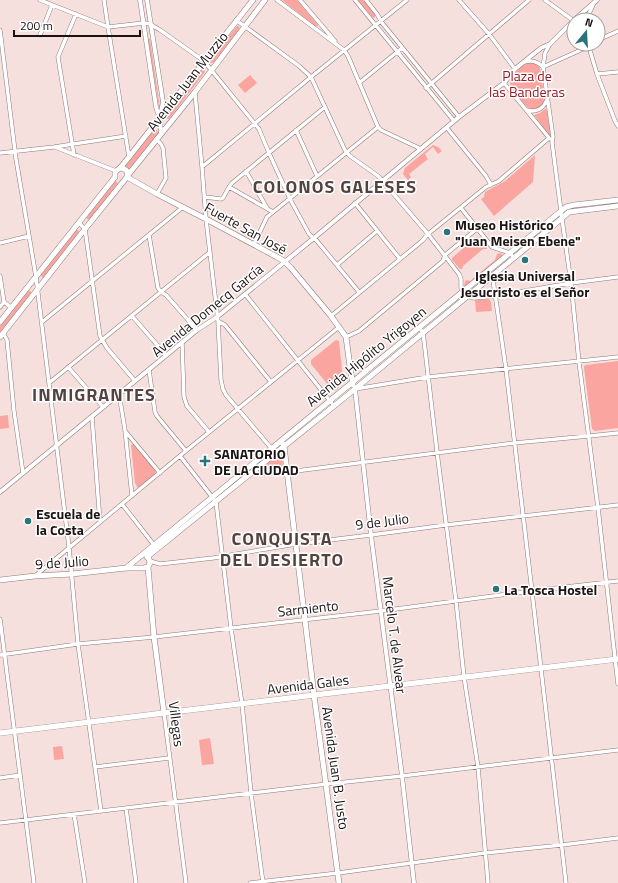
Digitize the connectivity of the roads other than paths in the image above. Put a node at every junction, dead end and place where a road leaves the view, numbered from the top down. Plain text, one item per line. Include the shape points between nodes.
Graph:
1 (40, 0) edge
2 (104, 0) edge
3 (140, 0) edge
4 (147, 0) edge
5 (253, 0) edge
6 (265, 0) edge
7 (277, 0) edge
8 (300, 0) edge
9 (355, 0) edge
10 (366, 0) edge
11 (407, 0) edge
12 (459, 0) edge
13 (529, 0) edge
14 (545, 0) edge
15 (596, 1) edge
16 (52, 5) junction
17 (584, 12) edge
18 (589, 12) edge
19 (76, 14) junction
20 (566, 15) edge
21 (236, 20) junction
22 (381, 21) junction
23 (144, 23) junction
24 (150, 24) junction
25 (375, 25) junction
26 (108, 27) junction
27 (245, 27) junction
28 (566, 29) edge
29 (0, 30) edge
30 (618, 31) edge
31 (489, 34) junction
32 (40, 35) dead end
33 (606, 36) edge
34 (550, 44) junction
35 (402, 48) junction
36 (344, 50) junction
37 (397, 52) junction
38 (574, 52) edge
39 (591, 52) edge
40 (204, 61) junction
41 (524, 62) junction
42 (543, 67) junction
43 (5, 69) junction
44 (515, 69) junction
45 (0, 70) edge
46 (211, 70) junction
47 (618, 72) edge
48 (597, 74) junction
49 (311, 77) junction
50 (359, 83) junction
51 (504, 83) junction
52 (432, 84) junction
53 (426, 88) junction
54 (195, 92) junction
55 (548, 98) junction
56 (325, 107) junction
57 (526, 109) junction
58 (160, 117) junction
59 (459, 117) junction
60 (454, 122) junction
61 (255, 123) junction
62 (618, 126) edge
63 (378, 127) junction
64 (447, 128) junction
65 (296, 130) junction
66 (162, 132) junction
67 (126, 136) junction
68 (549, 138) junction
69 (156, 139) junction
70 (552, 142) junction
71 (72, 144) junction
72 (54, 147) junction
73 (421, 149) junction
74 (16, 152) junction
75 (346, 152) junction
76 (0, 153) edge
77 (268, 153) junction
78 (74, 155) junction
79 (130, 156) junction
80 (202, 167) junction
81 (118, 169) junction
82 (246, 171) junction
83 (317, 176) junction
84 (115, 177) junction
85 (126, 178) junction
86 (382, 181) junction
87 (492, 185) junction
88 (228, 187) junction
89 (158, 194) junction
90 (204, 196) junction
91 (290, 199) junction
92 (618, 200) edge
93 (355, 204) junction
94 (618, 206) edge
95 (183, 207) junction
96 (461, 208) junction
97 (267, 209) junction
98 (561, 211) junction
99 (273, 212) junction
100 (206, 219) junction
101 (562, 219) junction
102 (79, 223) junction
103 (478, 228) junction
104 (85, 229) junction
105 (377, 231) junction
106 (428, 234) junction
107 (149, 235) junction
108 (29, 236) junction
109 (314, 238) junction
110 (0, 243) edge
111 (254, 244) junction
112 (210, 252) junction
113 (444, 255) junction
114 (512, 255) junction
115 (400, 259) junction
116 (284, 261) junction
117 (337, 265) junction
118 (487, 272) junction
119 (0, 276) edge
120 (36, 277) junction
121 (491, 277) junction
122 (618, 278) edge
123 (92, 282) junction
124 (571, 283) junction
125 (37, 290) junction
126 (161, 292) junction
127 (359, 292) junction
128 (245, 294) junction
129 (465, 294) junction
130 (495, 296) junction
131 (4, 302) junction
132 (0, 308) edge
133 (12, 308) junction
134 (132, 316) junction
135 (331, 316) junction
136 (217, 319) junction
137 (0, 322) edge
138 (42, 322) junction
139 (339, 327) junction
140 (197, 330) junction
141 (421, 330) junction
142 (2, 335) edge
143 (346, 337) junction
144 (101, 340) junction
145 (182, 342) junction
146 (166, 355) junction
147 (618, 357) edge
148 (298, 361) junction
149 (579, 362) junction
150 (68, 367) junction
151 (506, 369) junction
152 (150, 370) junction
153 (428, 378) junction
154 (135, 381) junction
155 (271, 382) junction
156 (353, 382) junction
157 (49, 383) junction
158 (354, 389) junction
159 (120, 394) junction
160 (330, 401) junction
161 (334, 406) junction
162 (103, 407) junction
163 (238, 410) junction
164 (92, 416) junction
165 (125, 430) junction
166 (210, 432) junction
167 (618, 433) edge
168 (589, 436) junction
169 (514, 443) junction
170 (283, 444) junction
171 (57, 445) junction
172 (272, 449) junction
173 (186, 451) junction
174 (437, 452) junction
175 (180, 456) junction
176 (363, 462) junction
177 (251, 470) junction
178 (288, 472) junction
179 (23, 473) junction
180 (160, 473) junction
181 (0, 492) edge
182 (132, 496) junction
183 (214, 500) junction
184 (122, 504) junction
185 (618, 505) edge
186 (598, 508) junction
187 (522, 517) junction
188 (100, 522) junction
189 (446, 525) junction
190 (371, 535) junction
191 (296, 544) junction
192 (154, 545) junction
193 (69, 547) junction
194 (222, 556) junction
195 (140, 558) junction
196 (147, 563) junction
197 (126, 568) junction
198 (72, 574) junction
199 (34, 576) junction
200 (0, 580) edge
201 (618, 581) edge
202 (607, 583) junction
203 (531, 591) junction
204 (456, 601) junction
205 (380, 611) junction
206 (0, 619) edge
207 (305, 619) junction
208 (231, 628) junction
209 (154, 637) junction
210 (78, 644) junction
211 (2, 655) edge
212 (616, 659) edge
213 (540, 668) junction
214 (464, 677) junction
215 (618, 684) edge
216 (390, 686) junction
217 (314, 695) junction
218 (242, 704) junction
219 (164, 713) junction
220 (89, 722) junction
221 (14, 731) junction
222 (0, 733) edge
223 (618, 750) edge
224 (170, 758) junction
225 (552, 758) junction
226 (95, 767) junction
227 (478, 767) junction
228 (20, 775) junction
229 (402, 776) junction
230 (0, 778) edge
231 (327, 784) junction
232 (251, 793) junction
233 (176, 802) junction
234 (126, 808) junction
235 (101, 811) junction
236 (74, 814) junction
237 (26, 820) junction
238 (0, 823) edge
239 (618, 838) edge
240 (562, 845) junction
241 (485, 853) junction
242 (412, 863) junction
243 (338, 873) junction
244 (263, 882) edge
245 (34, 883) edge
246 (85, 883) edge
247 (136, 883) edge
248 (186, 883) edge
249 (250, 883) edge
250 (339, 883) edge
251 (414, 883) edge
252 (488, 883) edge
253 (566, 883) edge

1 - 16 street
2 - 26 street
3 - 23 street
4 - 24 street
5 - 21 main road, Avenida Juan Muzzio
6 - 27 main road, Avenida Juan Muzzio
7 - 36 street
8 - 36 street
9 - 25 street
10 - 22 street
11 - 22 street
12 - 31 street
13 - 31 street
14 - 20 street
15 - 17 street, Avenida Domecq García
15 - 18 street
16 - 19 street
16 - 32 street
19 - 26 street
19 - 71 street via 58,57
21 - 27 street
21 - 40 main road, Avenida Juan Muzzio
22 - 25 street
22 - 35 street
23 - 24 street
23 - 26 street
23 - 58 street via 156,107
24 - 40 street
24 - 58 street via 162,102
25 - 36 street
25 - 37 street
26 - 67 street
27 - 46 main road, Avenida Juan Muzzio
27 - 49 street
28 - 34 street, Avenida Domecq García
29 - 43 street
30 - 33 street
31 - 44 street
31 - 52 street
34 - 41 street, Avenida Domecq García
34 - 42 street via 545,52
35 - 37 street
35 - 52 street
36 - 49 street
36 - 50 street
37 - 50 street
37 - 53 street
38 - 42 street
39 - 48 street
40 - 46 street
40 - 58 main road, Avenida Juan Muzzio
41 - 42 street via 534,61
41 - 44 street, Avenida Domecq García
42 - 55 street
43 - 45 street
43 - 74 street
44 - 51 street, Avenida Domecq García
46 - 54 main road, Avenida Juan Muzzio
46 - 61 street
47 - 48 street
48 - 62 street
49 - 56 street
49 - 61 street
50 - 63 street
51 - 57 street
51 - 59 street, Avenida Domecq García
52 - 53 street
52 - 59 street
53 - 60 street
54 - 66 main road, Avenida Juan Muzzio
54 - 80 street
55 - 57 street via 540,109
55 - 70 street
56 - 65 street
56 - 75 street
57 - 68 street
58 - 66 street
58 - 79 main road, Avenida Juan Muzzio
59 - 60 street, Avenida Domecq García
60 - 64 street, Avenida Domecq García
61 - 77 street
61 - 80 street
63 - 73 street
63 - 75 street
64 - 73 street, Avenida Domecq García
64 - 87 street
65 - 77 street
65 - 83 street
66 - 69 main road, Avenida Juan Muzzio
67 - 71 street
67 - 79 street
68 - 70 street
68 - 87 street
69 - 85 main road, Avenida Juan Muzzio
69 - 89 street via 163,148 166,178
70 - 98 street
71 - 72 street
71 - 78 street
72 - 74 street
72 - 78 street
73 - 86 street, Avenida Domecq García
74 - 76 street
74 - 108 street
75 - 83 street
75 - 86 street
77 - 82 street
77 - 91 street
78 - 81 street
79 - 81 main road, Avenida Juan Muzzio
80 - 90 street
81 - 84 main road
81 - 85 main road via 125,169 128,173
82 - 88 street
82 - 97 street
83 - 91 street
84 - 85 main road via 120,181
84 - 102 main road
85 - 89 main road, Fuerte San José
85 - 104 main road, Avenida Juan Muzzio
86 - 93 street, Avenida Domecq García
86 - 106 street
87 - 96 street
88 - 90 street via 221,199
88 - 97 street
89 - 95 main road, Fuerte San José
90 - 100 street
91 - 99 street
91 - 109 street via 309,234
92 - 98 main road, Avenida Hipólito Yrigoyen via 574,205
93 - 105 street
93 - 109 street, Avenida Domecq García
94 - 101 main road, Avenida Hipólito Yrigoyen via 569,212
95 - 100 main road, Fuerte San José
95 - 107 street
96 - 103 street
96 - 106 street
97 - 99 street
98 - 101 street
98 - 114 main road, Avenida Hipólito Yrigoyen
99 - 111 street via 267,218
100 - 111 main road, Fuerte San José
100 - 112 street
101 - 114 main road, Avenida Hipólito Yrigoyen
101 - 124 street
102 - 104 street
102 - 120 main road
103 - 113 street
103 - 114 street via 492,247
104 - 123 street
104 - 125 main road, Avenida Juan Muzzio
105 - 115 street
105 - 117 street
106 - 113 street
106 - 115 street
107 - 123 street
107 - 126 street via 155,278
108 - 110 street
108 - 120 street
109 - 116 street, Avenida Domecq García
109 - 117 street
111 - 116 main road, Fuerte San José
112 - 126 street
112 - 136 street
113 - 129 street via 459,274 461,288
113 - 143 street via 443,261 359,331
114 - 118 main road, Avenida Hipólito Yrigoyen
114 - 121 main road, Avenida Hipólito Yrigoyen
115 - 127 street
116 - 128 street, Avenida Domecq García
116 - 135 main road, Fuerte San José
117 - 127 street
118 - 121 street
118 - 129 main road, Avenida Hipólito Yrigoyen
119 - 131 street
120 - 125 street
120 - 133 main road
121 - 129 main road, Avenida Hipólito Yrigoyen
121 - 130 street
122 - 124 street
123 - 138 street
123 - 144 street
124 - 130 street
124 - 149 street
125 - 138 street
125 - 142 main road, Avenida Juan Muzzio
126 - 134 street
126 - 140 street
127 - 135 street
128 - 136 street, Avenida Domecq García
128 - 148 street
129 - 130 street via 474,298
129 - 141 main road, Avenida Hipólito Yrigoyen
130 - 151 street
131 - 132 street
131 - 133 street
133 - 137 main road
134 - 144 street
134 - 146 street
135 - 139 main road, Fuerte San José
136 - 140 street, Avenida Domecq García
136 - 155 street via 225,325
136 - 163 street via 222,384 226,395
138 - 157 street
139 - 143 main road, Fuerte San José
139 - 148 street
140 - 145 street, Avenida Domecq García
141 - 153 street
141 - 156 main road, Avenida Hipólito Yrigoyen
141 - 158 main road, Avenida Hipólito Yrigoyen
142 - 179 street via 7,340
143 - 156 main road, Fuerte San José
144 - 150 street
144 - 154 street
145 - 146 street, Avenida Domecq García
145 - 166 street via 184,397 188,406
146 - 152 street, Avenida Domecq García
147 - 149 street
148 - 155 street
148 - 160 street
149 - 151 street
149 - 168 street
150 - 157 street
150 - 162 street
151 - 153 street
151 - 169 street
152 - 154 street, Avenida Domecq García
152 - 173 street via 155,412
153 - 158 street
153 - 174 street
154 - 159 street, Avenida Domecq García
155 - 163 street
156 - 158 main road, Fuerte San José
156 - 160 main road, Avenida Hipólito Yrigoyen
157 - 171 street
158 - 161 main road, Avenida Hipólito Yrigoyen
158 - 176 street, Marcelo T. de Alvear
159 - 162 street, Avenida Domecq García
159 - 165 street
160 - 161 street
160 - 170 main road, Avenida Hipólito Yrigoyen
161 - 170 main road, Avenida Hipólito Yrigoyen
162 - 164 street, Avenida Domecq García
163 - 166 street
163 - 172 street
164 - 171 street, Avenida Domecq García
164 - 188 street
165 - 180 street
165 - 182 street
166 - 173 street
167 - 168 street
168 - 169 street
168 - 186 street
169 - 174 street
169 - 187 street
170 - 172 main road, Avenida Hipólito Yrigoyen
170 - 177 main road, Avenida Hipólito Yrigoyen
170 - 178 main road, Avenida Juan B. Justo
171 - 179 street, Avenida Domecq García
171 - 193 street
172 - 177 main road, Avenida Hipólito Yrigoyen
173 - 175 street
174 - 176 street
174 - 189 street
175 - 180 street
175 - 183 street
176 - 178 street
176 - 190 street, Marcelo T. de Alvear
177 - 178 street via 260,474
177 - 183 main road, Avenida Hipólito Yrigoyen
178 - 191 main road, Avenida Juan B. Justo
179 - 181 street, Avenida Domecq García
180 - 182 street
182 - 184 street
183 - 192 main road, Avenida Hipólito Yrigoyen
183 - 194 street
183 - 196 main road, Avenida Hipólito Yrigoyen
184 - 188 street
184 - 192 street
185 - 186 street, 9 de Julio
186 - 187 street, 9 de Julio
186 - 202 street
187 - 189 street, 9 de Julio
187 - 203 street
188 - 193 street
189 - 190 street, 9 de Julio
189 - 204 street
190 - 191 street, 9 de Julio
190 - 205 street, Marcelo T. de Alvear
191 - 194 street, 9 de Julio
191 - 207 main road, Avenida Juan B. Justo
192 - 195 main road, Avenida Hipólito Yrigoyen
193 - 198 street
193 - 199 street
194 - 196 street, 9 de Julio via 160,564
194 - 208 street
195 - 196 main road via 144,556
195 - 196 main road, Villegas via 138,564
195 - 197 main road
196 - 197 main road, 9 de Julio
196 - 209 main road, Villegas
197 - 198 main road, 9 de Julio
198 - 199 main road, 9 de Julio
198 - 210 street
199 - 200 main road, 9 de Julio
201 - 202 street, Sarmiento
202 - 203 street, Sarmiento
202 - 212 street
203 - 204 street, Sarmiento
203 - 213 street
204 - 205 street, Sarmiento
204 - 214 street
205 - 207 street, Sarmiento
205 - 216 street, Marcelo T. de Alvear
206 - 211 street
207 - 208 street, Sarmiento
207 - 217 main road, Avenida Juan B. Justo
208 - 209 street, Sarmiento
208 - 218 street
209 - 210 street, Sarmiento
209 - 219 main road, Villegas
210 - 211 street, Sarmiento
210 - 220 street
211 - 221 street
212 - 213 main road, Avenida Gales
212 - 215 street
213 - 214 main road, Avenida Gales
213 - 225 street
214 - 216 main road, Avenida Gales
214 - 227 street
216 - 217 main road, Avenida Gales
216 - 229 street, Marcelo T. de Alvear
217 - 218 main road, Avenida Gales
217 - 231 main road, Avenida Juan B. Justo
218 - 219 main road, Avenida Gales
218 - 232 street
219 - 220 main road, Avenida Gales
219 - 224 street, Villegas
220 - 221 main road, Avenida Gales
220 - 226 street
221 - 222 main road, Avenida Gales
221 - 228 street
223 - 225 street
224 - 226 street
224 - 233 street, Villegas
225 - 227 street
225 - 240 street
226 - 235 street
227 - 229 street
227 - 241 street
228 - 230 street
228 - 237 street
229 - 231 street
229 - 242 street, Marcelo T. de Alvear
231 - 232 street
231 - 243 main road, Avenida Juan B. Justo
232 - 233 street
232 - 244 street
233 - 234 street
233 - 248 street, Villegas
234 - 235 street
234 - 247 street
235 - 236 street
236 - 237 street
236 - 246 street
237 - 238 street
237 - 245 street
239 - 240 street
240 - 241 street
240 - 253 street
241 - 242 street
241 - 252 street
242 - 243 street
242 - 251 street, Marcelo T. de Alvear
243 - 244 street
243 - 250 main road, Avenida Juan B. Justo
244 - 249 street

